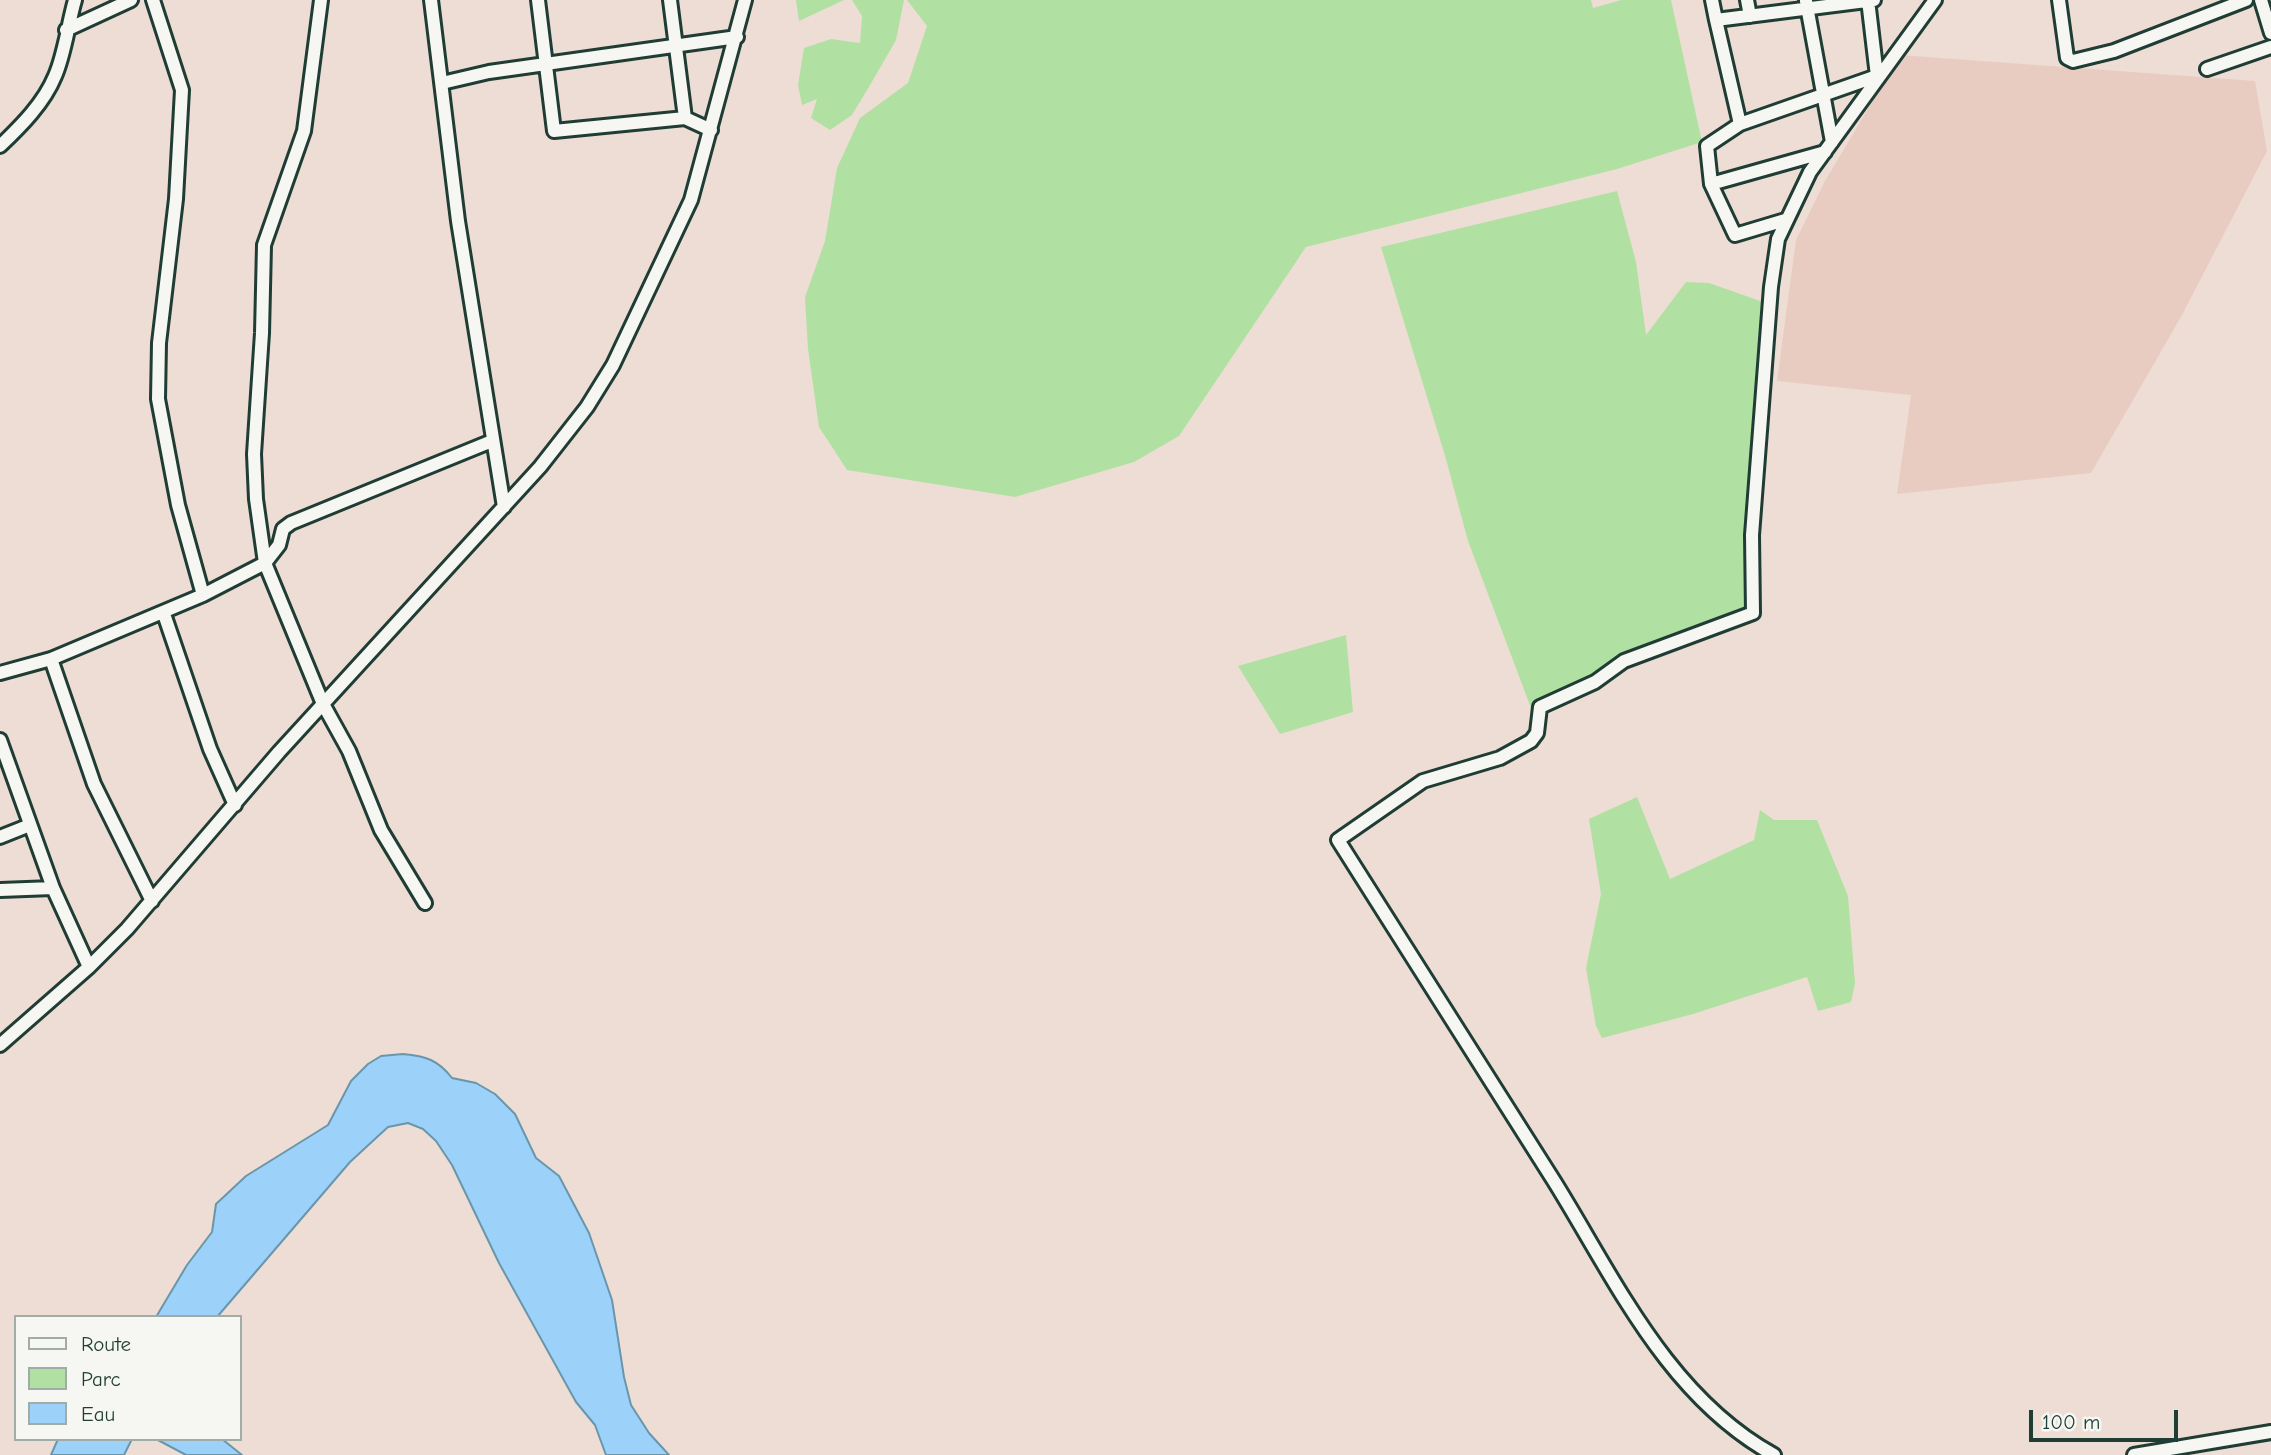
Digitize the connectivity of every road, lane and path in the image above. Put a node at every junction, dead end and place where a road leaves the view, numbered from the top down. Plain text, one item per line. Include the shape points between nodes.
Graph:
1 (75, 0) edge
2 (131, 0) edge
3 (153, 0) edge
4 (321, 0) edge
5 (431, 0) edge
6 (538, 0) edge
7 (670, 0) edge
8 (745, 0) edge
9 (1712, 0) edge
10 (1747, 0) edge
11 (1868, 0) edge
12 (1875, 0) edge
13 (2059, 0) edge
14 (2246, 0) edge
15 (2261, 0) edge
16 (1927, 3) edge
17 (1807, 4) edge
18 (1750, 16) junction
19 (1716, 20) junction
20 (66, 30) junction
21 (2271, 33) edge
22 (737, 37) junction
23 (676, 46) junction
24 (2271, 47) edge
25 (544, 64) junction
26 (2207, 69) dead end
27 (1877, 76) junction
28 (442, 83) junction
29 (1822, 94) junction
30 (685, 118) junction
31 (1740, 124) junction
32 (711, 130) junction
33 (0, 146) edge
34 (1828, 147) junction
35 (1711, 184) junction
36 (1785, 220) junction
37 (492, 441) junction
38 (504, 507) junction
39 (265, 563) junction
40 (203, 595) junction
41 (164, 614) junction
42 (51, 659) junction
43 (0, 673) edge
44 (323, 704) junction
45 (0, 740) edge
46 (235, 805) junction
47 (30, 825) junction
48 (0, 837) edge
49 (53, 888) junction
50 (0, 890) edge
51 (152, 901) junction
52 (425, 903) dead end
53 (89, 967) junction
54 (18, 1028) junction
55 (0, 1031) edge
56 (0, 1045) edge
57 (2271, 1432) edge
58 (1774, 1455) edge
59 (2134, 1455) edge

1 - 20 street
2 - 20 street
3 - 40 street via 181,90 158,399 178,505
4 - 39 street via 304,131 264,245 254,474
5 - 28 street
6 - 25 street
7 - 23 street
8 - 22 street
9 - 19 street
10 - 18 street
11 - 12 street
11 - 17 street
11 - 27 street
13 - 14 street via 2067,58 2073,61 2114,51
15 - 21 street
16 - 27 street
17 - 18 street
17 - 29 street
18 - 19 street
19 - 31 street
20 - 33 street via 48,90
22 - 23 street
22 - 32 street
23 - 25 street
23 - 30 street
24 - 26 street
25 - 28 street
25 - 30 street via 554,131
27 - 29 street
27 - 34 street
28 - 37 street
29 - 31 street
29 - 34 street
30 - 32 street
31 - 35 street via 1707,145
32 - 38 street via 691,200 613,365 560,443
34 - 35 street
34 - 36 street
35 - 36 street via 1735,235
36 - 58 street via 1771,287 1752,536 1753,613 1614,666 1595,682 1540,707 1537,733 1531,741 1500,758 1423,781 1338,840 1555,1183 1608,1277 1652,1340 1717,1413
37 - 38 street
37 - 39 street via 291,523
38 - 44 street
39 - 40 street
39 - 44 street
40 - 41 street
41 - 42 street
41 - 46 street via 210,749
42 - 43 street
42 - 51 street via 94,784
44 - 46 street
44 - 52 street via 349,751 381,830
45 - 47 street
46 - 51 street
47 - 48 street
47 - 49 street
49 - 50 street
49 - 53 street
51 - 53 street
53 - 54 street
54 - 55 street
54 - 56 street
57 - 59 street

